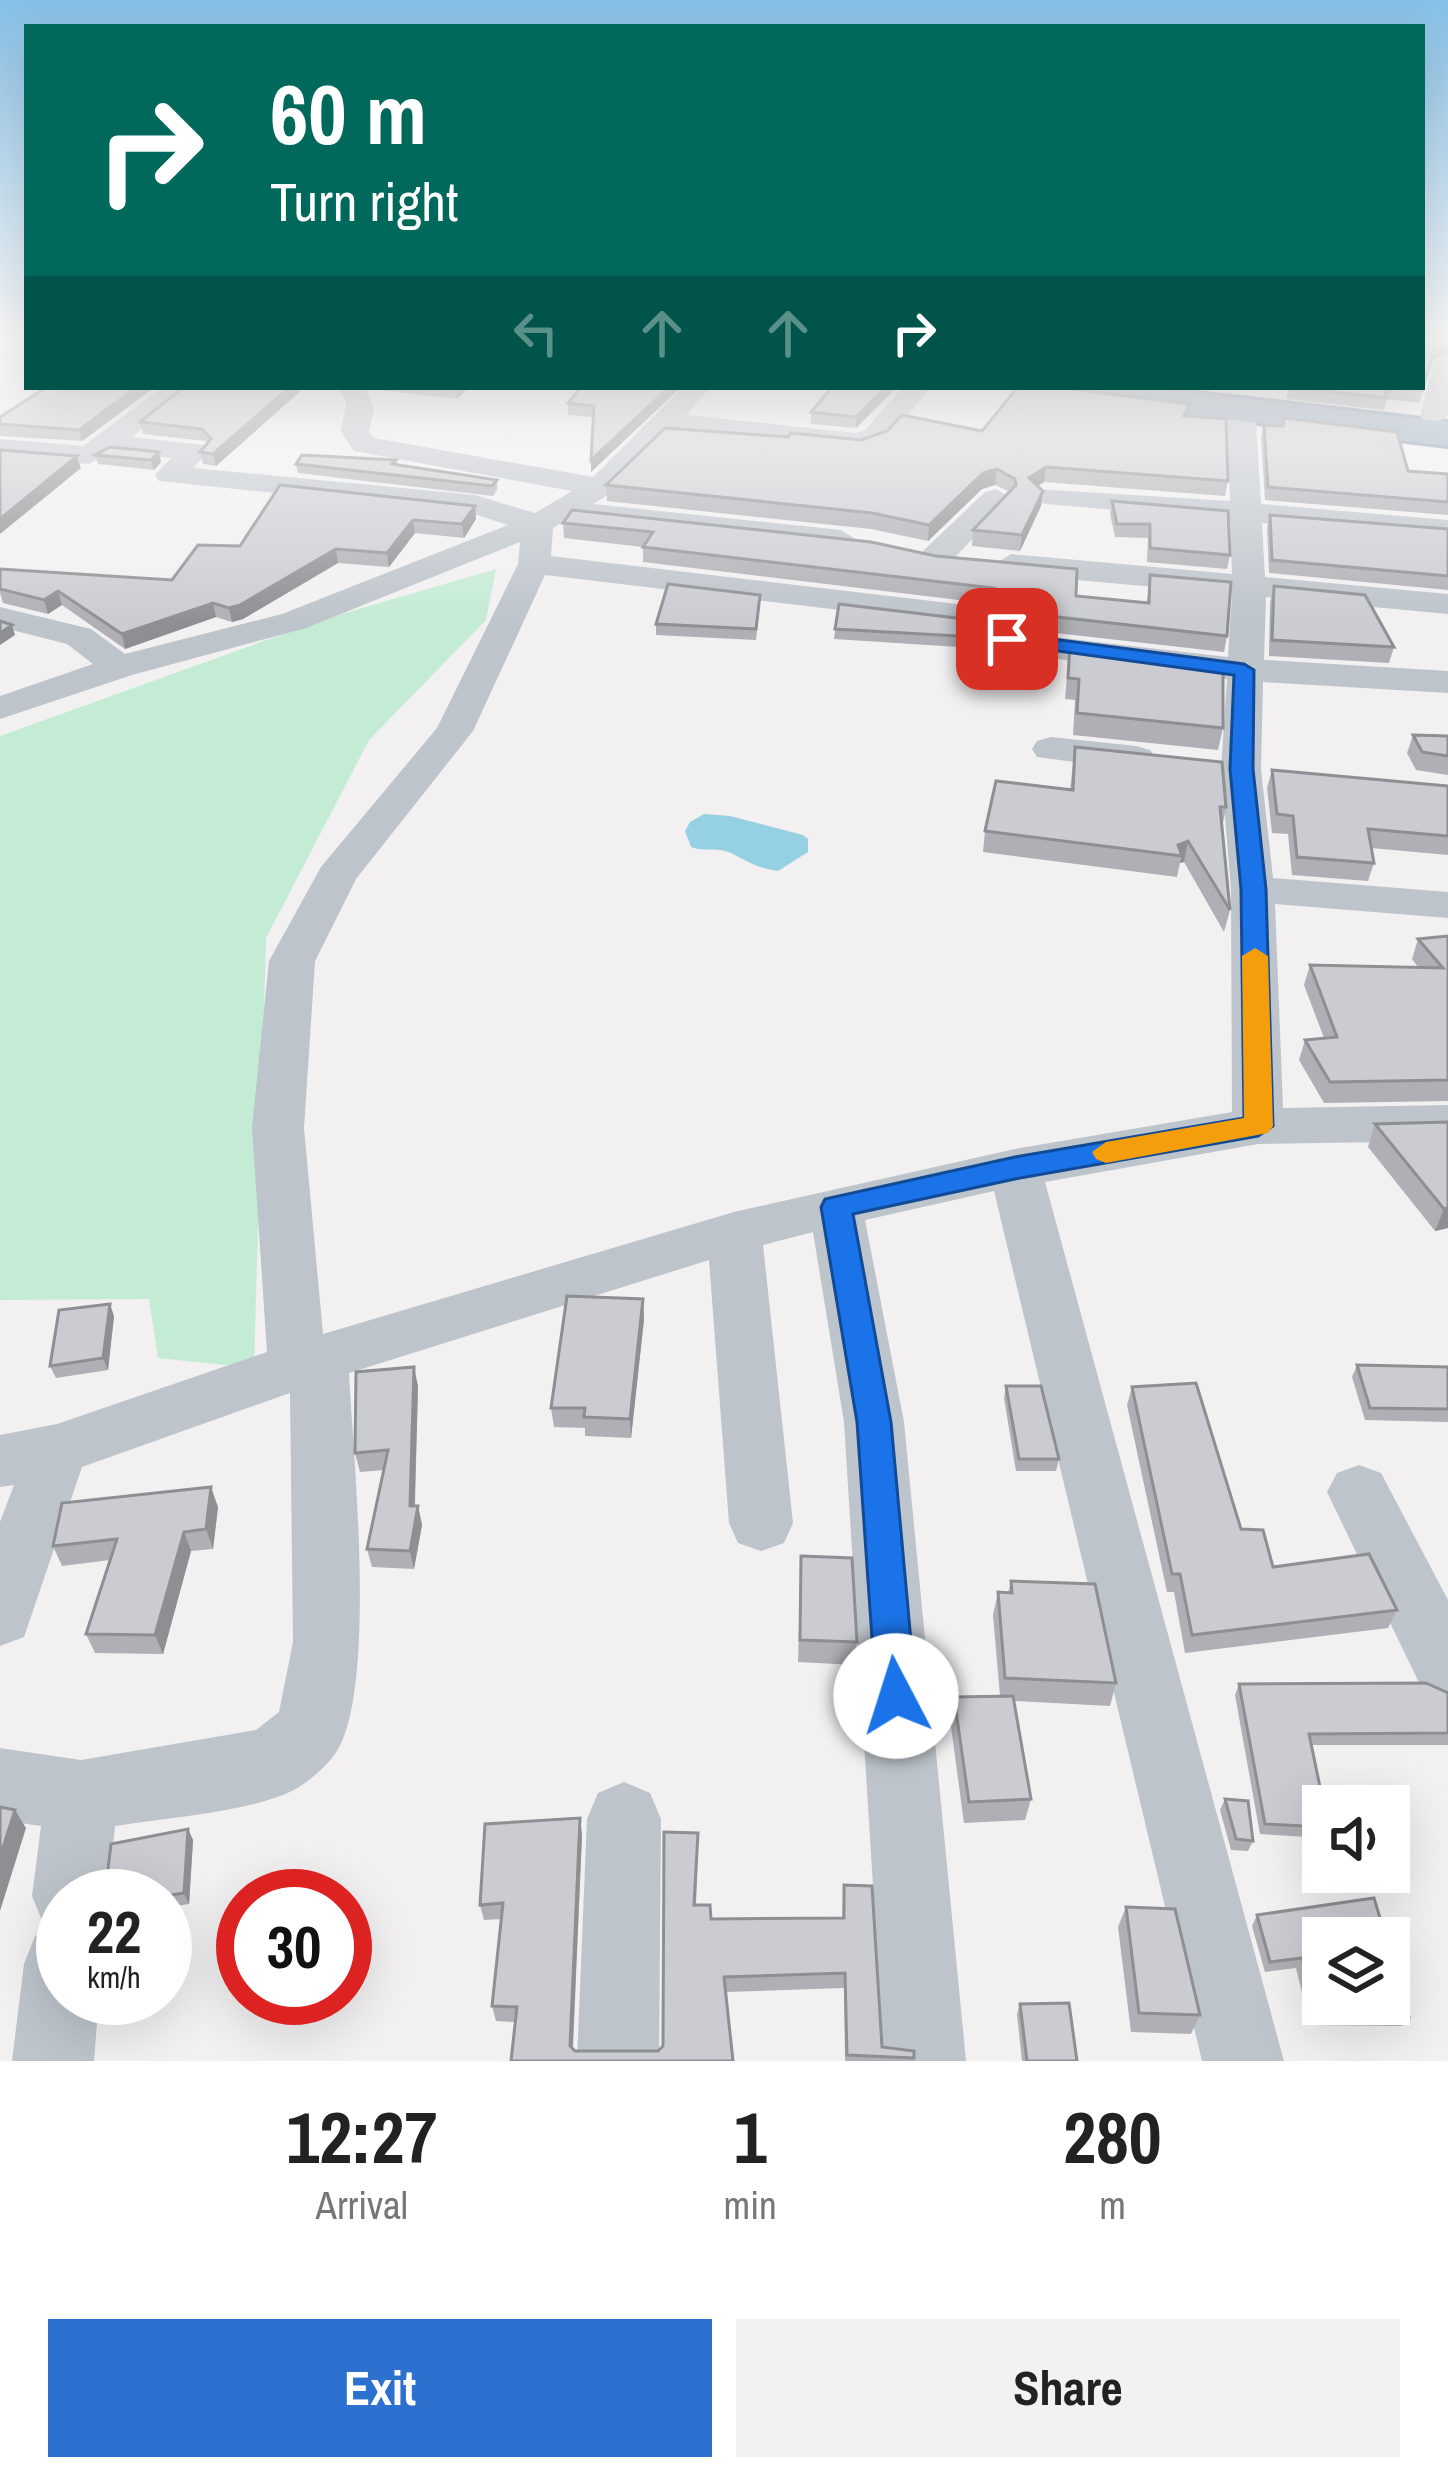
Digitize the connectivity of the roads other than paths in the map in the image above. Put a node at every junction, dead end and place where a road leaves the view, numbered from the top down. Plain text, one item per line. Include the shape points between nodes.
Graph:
1 (119, 432) edge
2 (356, 432) edge
3 (655, 432) edge
4 (769, 432) edge
5 (878, 432) edge
6 (1256, 432) edge
7 (105, 443) junction
8 (0, 448) edge
9 (600, 487) junction
10 (1046, 495) edge
11 (996, 498) edge
12 (1246, 514) junction
13 (1448, 529) edge
14 (545, 533) junction
15 (872, 543) edge
16 (1249, 588) junction
17 (1448, 604) edge
18 (0, 617) edge
19 (119, 667) junction
20 (1244, 670) junction
21 (1448, 682) edge
22 (0, 708) edge
23 (1051, 749) dead end
24 (1241, 769) junction
25 (1287, 774) edge
26 (1253, 889) junction
27 (1448, 905) edge
28 (1448, 1123) edge
29 (1258, 1126) junction
30 (1015, 1168) junction
31 (836, 1207) junction
32 (734, 1232) junction
33 (308, 1364) junction
34 (29, 1456) edge
35 (1359, 1492) dead end
36 (761, 1523) dead end
37 (0, 1615) edge
38 (1448, 1670) edge
39 (0, 1784) edge
40 (81, 1796) junction
41 (624, 1819) dead end
42 (73, 1869) edge
43 (57, 2025) edge
44 (53, 2061) edge
45 (618, 2061) edge
46 (925, 2061) edge
47 (1244, 2061) edge

1 - 7 street
2 - 9 street via 364,445
3 - 9 street
4 - 5 street via 859,442
6 - 12 street
7 - 8 street via 89,455
7 - 14 street via 194,451 170,475 475,504
9 - 14 street
10 - 12 street
11 - 16 street via 925,554
12 - 13 street
12 - 16 street
14 - 15 street
14 - 19 street via 294,621
14 - 20 street via 991,618 1011,642
14 - 33 street via 454,731 336,875 292,961 278,1128
16 - 17 street
16 - 20 street
18 - 19 street via 79,637
19 - 22 street
20 - 21 street
20 - 24 street
23 - 24 street
24 - 25 street
24 - 26 street
26 - 27 street
26 - 29 street
28 - 29 street
29 - 30 street
30 - 31 street
30 - 47 street
31 - 32 street
31 - 46 street via 874,1422
32 - 33 street
32 - 36 street
33 - 34 street
33 - 40 street via 327,1642 310,1731 272,1763
34 - 37 street
35 - 38 street
39 - 40 street
40 - 42 street
41 - 45 street
43 - 44 street

